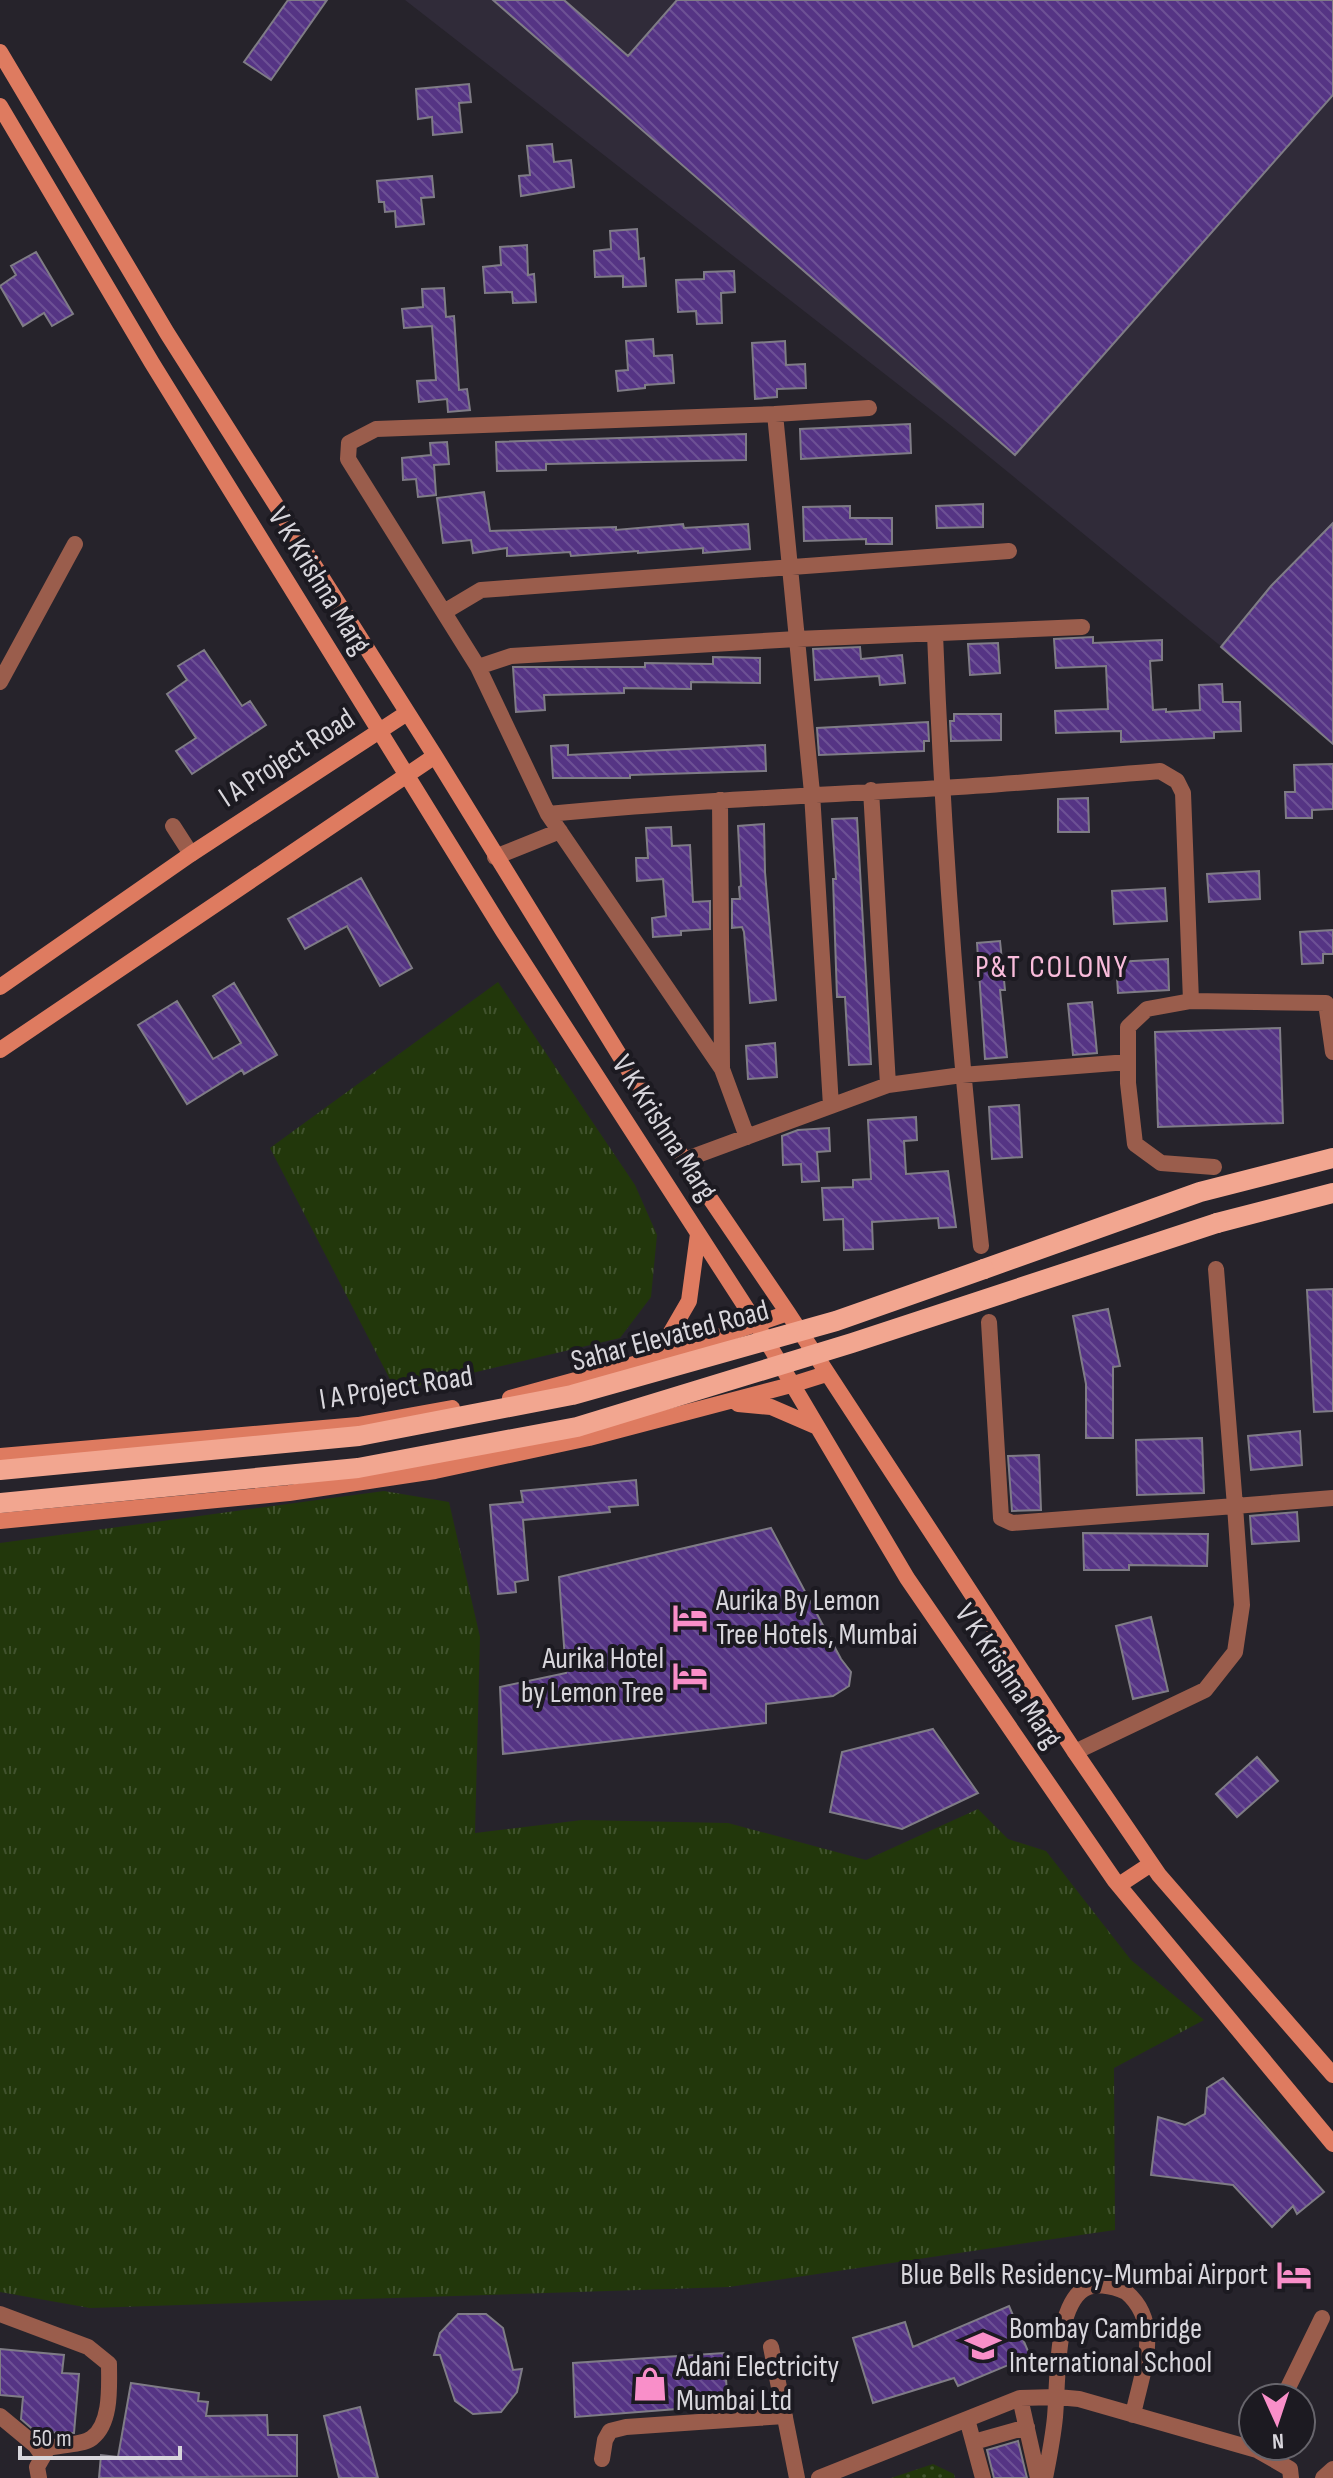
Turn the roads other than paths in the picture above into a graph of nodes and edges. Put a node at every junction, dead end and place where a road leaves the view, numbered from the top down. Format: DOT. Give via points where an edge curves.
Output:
graph roads {
  1 [pos="0,52"];
  2 [pos="0,106"];
  3 [pos="175,346"];
  4 [pos="152,363"];
  5 [pos="869,408"];
  6 [pos="775,414"];
  7 [pos="75,544"];
  8 [pos="1009,551"];
  9 [pos="790,565"];
  10 [pos="444,612"];
  11 [pos="1082,627"];
  12 [pos="935,634"];
  13 [pos="797,639"];
  14 [pos="478,667"];
  15 [pos="0,682"];
  16 [pos="407,713"];
  17 [pos="379,732"];
  18 [pos="435,756"];
  19 [pos="406,775"];
  20 [pos="941,788"];
  21 [pos="871,790"];
  22 [pos="812,793"];
  23 [pos="720,800"];
  24 [pos="548,814"];
  25 [pos="173,826"];
  26 [pos="560,831"];
  27 [pos="191,854"];
  28 [pos="495,857"];
  29 [pos="0,987"];
  30 [pos="1191,1001"];
  31 [pos="0,1050"];
  32 [pos="1333,1052"];
  33 [pos="1128,1062"];
  34 [pos="722,1069"];
  35 [pos="962,1075"];
  36 [pos="888,1085"];
  37 [pos="831,1106"];
  38 [pos="747,1137"];
  39 [pos="1333,1158"];
  40 [pos="684,1160"];
  41 [pos="1214,1167"];
  42 [pos="1333,1193"];
  43 [pos="698,1234"];
  44 [pos="981,1246"];
  45 [pos="1216,1269"];
  46 [pos="788,1313"];
  47 [pos="989,1322"];
  48 [pos="756,1323"];
  49 [pos="656,1358"];
  50 [pos="826,1374"];
  51 [pos="791,1385"];
  52 [pos="724,1403"];
  53 [pos="817,1427"];
  54 [pos="0,1456"];
  55 [pos="0,1470"];
  56 [pos="1333,1498"];
  57 [pos="0,1503"];
  58 [pos="1235,1506"];
  59 [pos="0,1521"];
  60 [pos="1075,1752"];
  61 [pos="1151,1864"];
  62 [pos="1119,1885"];
  63 [pos="1333,2075"];
  64 [pos="1333,2144"];
  65 [pos="0,2314"];
  66 [pos="1322,2318"];
  67 [pos="771,2347"];
  68 [pos="1291,2382"];
  69 [pos="1057,2397"];
  70 [pos="1020,2398"];
  71 [pos="1133,2415"];
  72 [pos="0,2416"];
  73 [pos="785,2416"];
  74 [pos="967,2419"];
  75 [pos="1027,2427"];
  76 [pos="974,2442"];
  77 [pos="1237,2442"];
  78 [pos="42,2455"];
  79 [pos="602,2459"];
  80 [pos="1279,2462"];
  81 [pos="1333,2469"];
  82 [pos="39,2478"];
  83 [pos="797,2478"];
  84 [pos="819,2478"];
  85 [pos="983,2478"];
  86 [pos="1038,2478"];
  87 [pos="1045,2478"];
  88 [pos="1291,2478"];
  89 [pos="1323,2478"];
  1 -- 3 [label="street, V K Krishna Marg"];
  2 -- 4 [label="street, V K Krishna Marg"];
  3 -- 4 [label="street"];
  3 -- 16 [label="street, V K Krishna Marg"];
  4 -- 17 [label="street, V K Krishna Marg"];
  5 -- 6 [label="street"];
  6 -- 9 [label="street"];
  6 -- 10 [label="street" via="376,429 349,443 348,459"];
  7 -- 15 [label="street"];
  8 -- 9 [label="street"];
  9 -- 10 [label="street" via="481,590"];
  9 -- 13 [label="street"];
  10 -- 14 [label="street"];
  11 -- 12 [label="street"];
  12 -- 13 [label="street"];
  12 -- 20 [label="street"];
  13 -- 14 [label="street" via="511,656"];
  13 -- 22 [label="street"];
  14 -- 24 [label="street"];
  16 -- 17 [label="street, I A Project Road"];
  16 -- 18 [label="street, V K Krishna Marg"];
  17 -- 19 [label="street, V K Krishna Marg"];
  17 -- 27 [label="street, I A Project Road"];
  18 -- 19 [label="street"];
  18 -- 28 [label="street, V K Krishna Marg"];
  19 -- 31 [label="street"];
  19 -- 43 [label="street, V K Krishna Marg"];
  20 -- 21 [label="street"];
  20 -- 30 [label="street" via="1160,771 1177,781 1183,793"];
  20 -- 35 [label="street"];
  21 -- 22 [label="street"];
  21 -- 36 [label="street"];
  22 -- 23 [label="street"];
  22 -- 37 [label="street"];
  23 -- 24 [label="street"];
  23 -- 34 [label="street"];
  24 -- 26 [label="street"];
  25 -- 27 [label="street"];
  26 -- 28 [label="street"];
  26 -- 34 [label="street"];
  27 -- 29 [label="street, I A Project Road"];
  28 -- 40 [label="street, V K Krishna Marg"];
  30 -- 32 [label="street" via="1326,1003"];
  30 -- 33 [label="street" via="1147,1009 1128,1027"];
  33 -- 35 [label="street"];
  33 -- 41 [label="street" via="1135,1144 1161,1163"];
  34 -- 38 [label="street"];
  35 -- 36 [label="street"];
  35 -- 44 [label="street"];
  36 -- 37 [label="street"];
  37 -- 38 [label="street"];
  38 -- 40 [label="street"];
  39 -- 55 [label="main road, Sahar Elevated Road, bridge" via="1200,1192 836,1321 572,1395 359,1436"];
  40 -- 46 [label="street, V K Krishna Marg"];
  42 -- 57 [label="main road, Sahar Elevated Road, bridge" via="1209,1226 577,1427 358,1468"];
  43 -- 48 [label="street, V K Krishna Marg"];
  43 -- 49 [label="street" via="689,1301"];
  45 -- 58 [label="street"];
  46 -- 48 [label="street, I A Project Road"];
  46 -- 50 [label="street, V K Krishna Marg"];
  47 -- 58 [label="street" via="1001,1518 1012,1523"];
  48 -- 49 [label="street, I A Project Road"];
  48 -- 51 [label="street, V K Krishna Marg"];
  49 -- 54 [label="street, I A Project Road" via="511,1398 358,1425"];
  50 -- 51 [label="street"];
  50 -- 60 [label="street, V K Krishna Marg"];
  51 -- 52 [label="street"];
  51 -- 53 [label="street, V K Krishna Marg"];
  52 -- 53 [label="street" via="771,1407"];
  52 -- 59 [label="street" via="435,1471 289,1493"];
  53 -- 62 [label="street, V K Krishna Marg" via="907,1578"];
  56 -- 58 [label="street"];
  58 -- 60 [label="street" via="1242,1605 1235,1652 1205,1690"];
  60 -- 61 [label="street, V K Krishna Marg"];
  61 -- 62 [label="street"];
  61 -- 63 [label="street, V K Krishna Marg"];
  62 -- 64 [label="street, V K Krishna Marg"];
  65 -- 78 [label="street" via="88,2347 109,2364 102,2427 91,2440 48,2448"];
  66 -- 68 [label="street"];
  67 -- 73 [label="street"];
  69 -- 70 [label="street"];
  69 -- 71 [label="street"];
  69 -- 71 [label="street" via="1069,2310 1087,2288 1117,2288 1131,2296 1149,2331"];
  69 -- 87 [label="street"];
  70 -- 74 [label="street"];
  70 -- 75 [label="street"];
  71 -- 77 [label="street"];
  72 -- 78 [label="street"];
  73 -- 79 [label="street" via="626,2427 610,2431"];
  73 -- 83 [label="street"];
  74 -- 76 [label="street"];
  74 -- 84 [label="street"];
  75 -- 76 [label="street"];
  75 -- 86 [label="street"];
  76 -- 85 [label="street"];
  78 -- 82 [label="street"];
  80 -- 88 [label="street" via="1290,2469"];
  81 -- 89 [label="street"];
}
